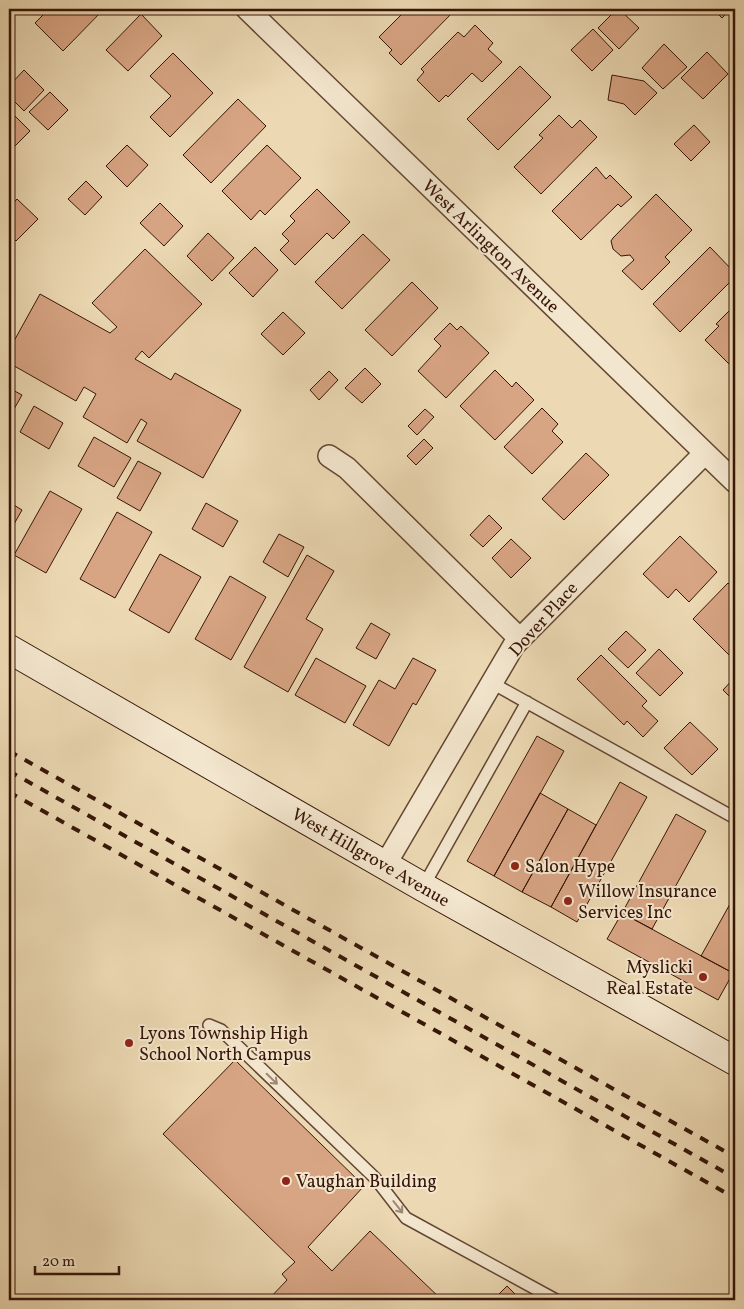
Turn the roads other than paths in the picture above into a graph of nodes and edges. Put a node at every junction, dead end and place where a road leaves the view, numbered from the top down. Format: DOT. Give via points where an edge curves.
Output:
graph roads {
  1 [pos="247,9"];
  2 [pos="705,453"];
  3 [pos="330,456"];
  4 [pos="735,482"];
  5 [pos="520,639"];
  6 [pos="9,649"];
  7 [pos="492,683"];
  8 [pos="527,702"];
  9 [pos="735,818"];
  10 [pos="386,865"];
  11 [pos="423,887"];
  12 [pos="209,1025"];
  13 [pos="735,1061"];
  14 [pos="556,1300"];
  1 -- 2 [label="street, West Arlington Avenue"];
  2 -- 4 [label="street, West Arlington Avenue"];
  2 -- 5 [label="street, Dover Place"];
  3 -- 5 [label="street" via="347,468"];
  5 -- 7 [label="street, Dover Place"];
  6 -- 10 [label="street, West Hillgrove Avenue"];
  7 -- 8 [label="lane"];
  7 -- 10 [label="street, Dover Place"];
  8 -- 9 [label="lane"];
  8 -- 11 [label="lane"];
  10 -- 11 [label="street, West Hillgrove Avenue"];
  11 -- 13 [label="street, West Hillgrove Avenue"];
  12 -- 14 [label="lane, one-way" via="221,1030 375,1178 406,1218"];
}
